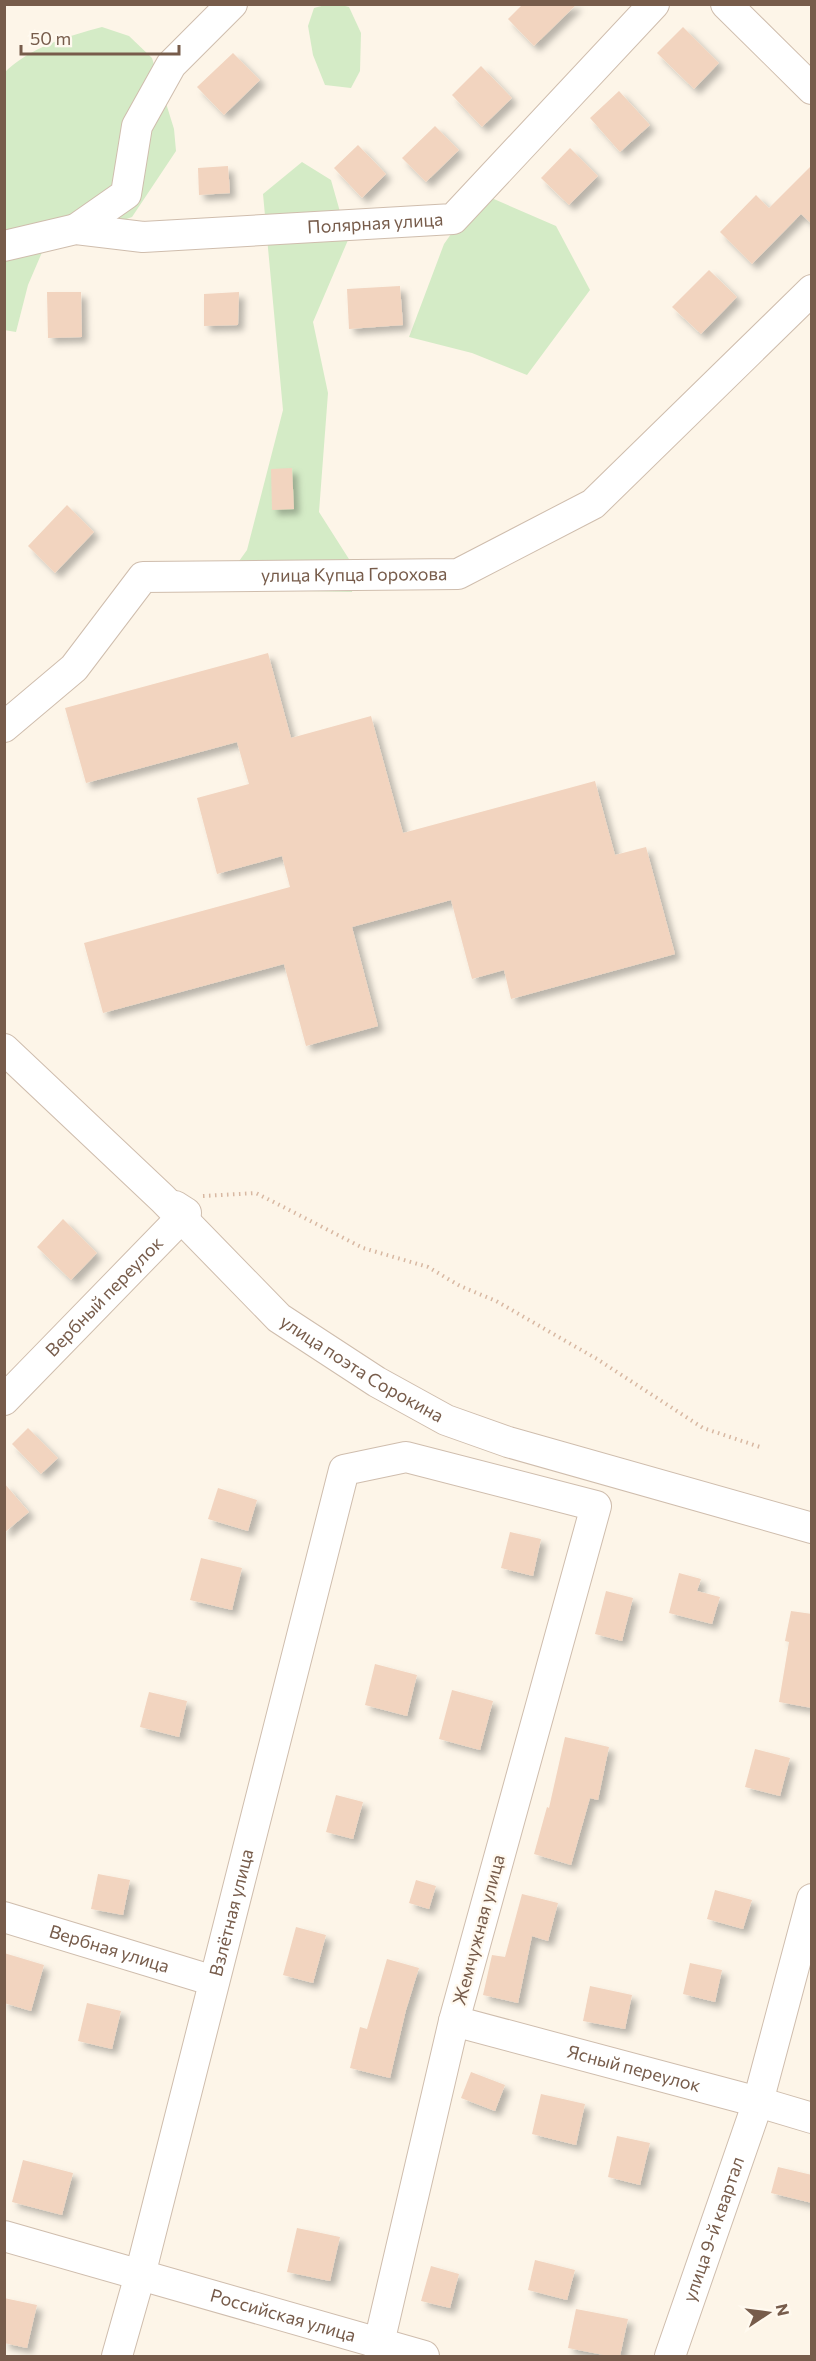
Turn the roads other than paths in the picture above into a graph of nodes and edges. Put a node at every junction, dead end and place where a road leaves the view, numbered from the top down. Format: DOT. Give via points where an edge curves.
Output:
graph roads {
  1 [pos="232,4"];
  2 [pos="654,4"];
  3 [pos="726,4"];
  4 [pos="812,89"];
  5 [pos="76,229"];
  6 [pos="4,246"];
  7 [pos="812,290"];
  8 [pos="4,727"];
  9 [pos="4,1049"];
  10 [pos="163,1198"];
  11 [pos="4,1400"];
  12 [pos="596,1506"];
  13 [pos="812,1528"];
  14 [pos="812,1899"];
  15 [pos="4,1917"];
  16 [pos="214,1981"];
  17 [pos="454,2022"];
  18 [pos="758,2102"];
  19 [pos="812,2118"];
  20 [pos="4,2236"];
  21 [pos="140,2275"];
  22 [pos="379,2350"];
  23 [pos="117,2356"];
  24 [pos="424,2356"];
  25 [pos="670,2356"];
  1 -- 5 [label="street" via="165,75 137,126 126,194"];
  2 -- 5 [label="street, Полярная улица" via="453,219 143,237"];
  3 -- 4 [label="street"];
  5 -- 6 [label="street, Полярная улица"];
  7 -- 8 [label="street, улица Купца Горохова" via="592,504 458,574 142,577 74,668"];
  9 -- 10 [label="street, улица поэта Сорокина"];
  10 -- 11 [label="street, Вербный переулок" via="186,1213"];
  10 -- 13 [label="street, улица поэта Сорокина" via="279,1318 377,1382 446,1420 508,1442"];
  12 -- 16 [label="street, Взлётная улица" via="406,1457 344,1470"];
  12 -- 17 [label="street, Жемчужная улица"];
  14 -- 18 [label="street, улица 9-й квартал"];
  15 -- 16 [label="street, Вербная улица"];
  16 -- 21 [label="street, Взлётная улица"];
  17 -- 18 [label="street, Ясный переулок"];
  17 -- 22 [label="street, Жемчужная улица"];
  18 -- 19 [label="street, Ясный переулок"];
  18 -- 25 [label="street, улица 9-й квартал"];
  20 -- 21 [label="street, Российская улица"];
  21 -- 22 [label="street, Российская улица"];
  21 -- 23 [label="street, Взлётная улица"];
  22 -- 24 [label="street, Российская улица"];
}
